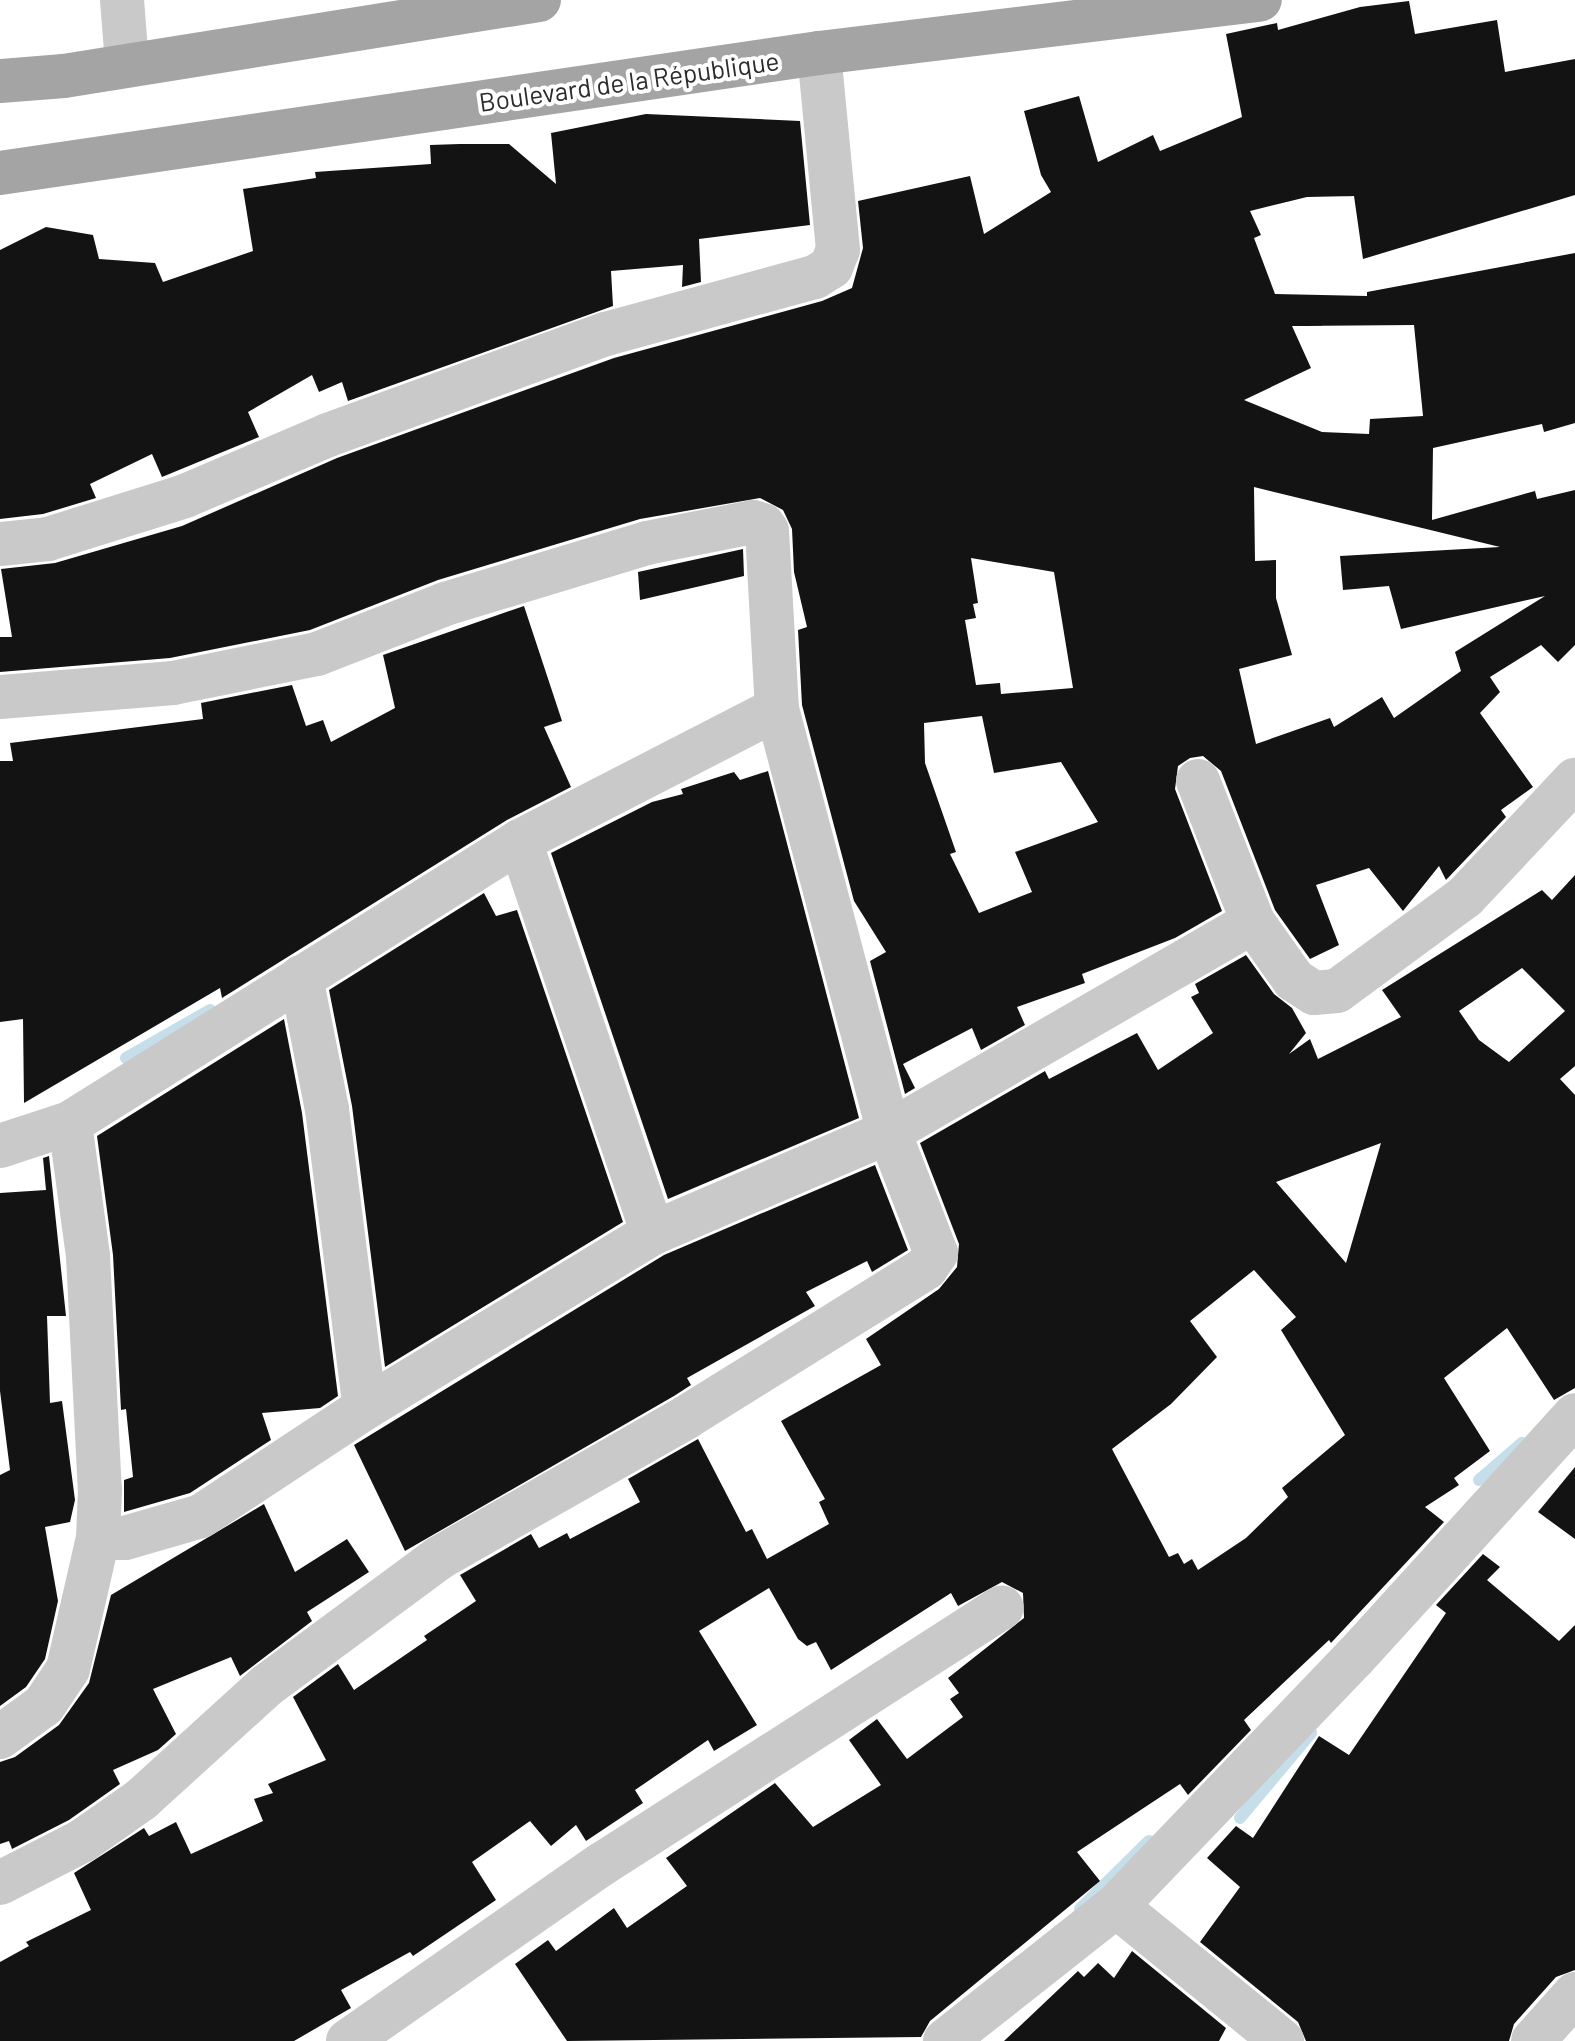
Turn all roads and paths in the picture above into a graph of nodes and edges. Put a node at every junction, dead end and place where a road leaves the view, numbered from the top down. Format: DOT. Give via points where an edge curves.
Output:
graph roads {
  1 [pos="122,0"];
  2 [pos="539,0"];
  3 [pos="1260,0"];
  4 [pos="441,7"];
  5 [pos="819,53"];
  6 [pos="127,63"];
  7 [pos="0,81"];
  8 [pos="0,173"];
  9 [pos="0,544"];
  10 [pos="0,697"];
  11 [pos="777,709"];
  12 [pos="1575,780"];
  13 [pos="1198,781"];
  14 [pos="520,841"];
  15 [pos="1253,922"];
  16 [pos="301,977"];
  17 [pos="70,1123"];
  18 [pos="889,1132"];
  19 [pos="0,1146"];
  20 [pos="653,1233"];
  21 [pos="365,1408"];
  22 [pos="1575,1415"];
  23 [pos="98,1538"];
  24 [pos="1002,1607"];
  25 [pos="0,1737"];
  26 [pos="0,1883"];
  27 [pos="1116,1906"];
  28 [pos="1575,1994"];
  29 [pos="348,2041"];
  30 [pos="945,2041"];
  31 [pos="1282,2041"];
  32 [pos="1533,2041"];
  1 -- 6 [label="street"];
  2 -- 4 [label="main road"];
  3 -- 5 [label="main road, Boulevard de la République"];
  4 -- 6 [label="main road"];
  5 -- 8 [label="main road, Boulevard de la République"];
  5 -- 9 [label="street" via="838,250 831,267 815,277 606,334 328,435 185,496 48,539"];
  6 -- 7 [label="main road"];
  10 -- 11 [label="street" via="173,683 317,654 445,604 604,556 753,522 767,531"];
  11 -- 14 [label="street"];
  11 -- 18 [label="street"];
  12 -- 15 [label="street" via="1465,897 1337,991 1314,993 1294,980"];
  13 -- 15 [label="street"];
  14 -- 16 [label="street"];
  14 -- 20 [label="street"];
  15 -- 18 [label="street"];
  16 -- 17 [label="street"];
  16 -- 21 [label="street" via="327,1109"];
  17 -- 19 [label="street"];
  17 -- 23 [label="street" via="88,1256"];
  18 -- 20 [label="street"];
  18 -- 26 [label="street" via="936,1253 926,1268 687,1417 439,1558 266,1686 142,1799 82,1841"];
  20 -- 21 [label="street"];
  21 -- 23 [label="street" via="201,1516 163,1530"];
  22 -- 27 [label="street" via="1355,1657"];
  23 -- 25 [label="street" via="68,1669 44,1705"];
  24 -- 29 [label="street" via="602,1864"];
  27 -- 30 [label="street"];
  27 -- 31 [label="street"];
  28 -- 32 [label="street"];
}
